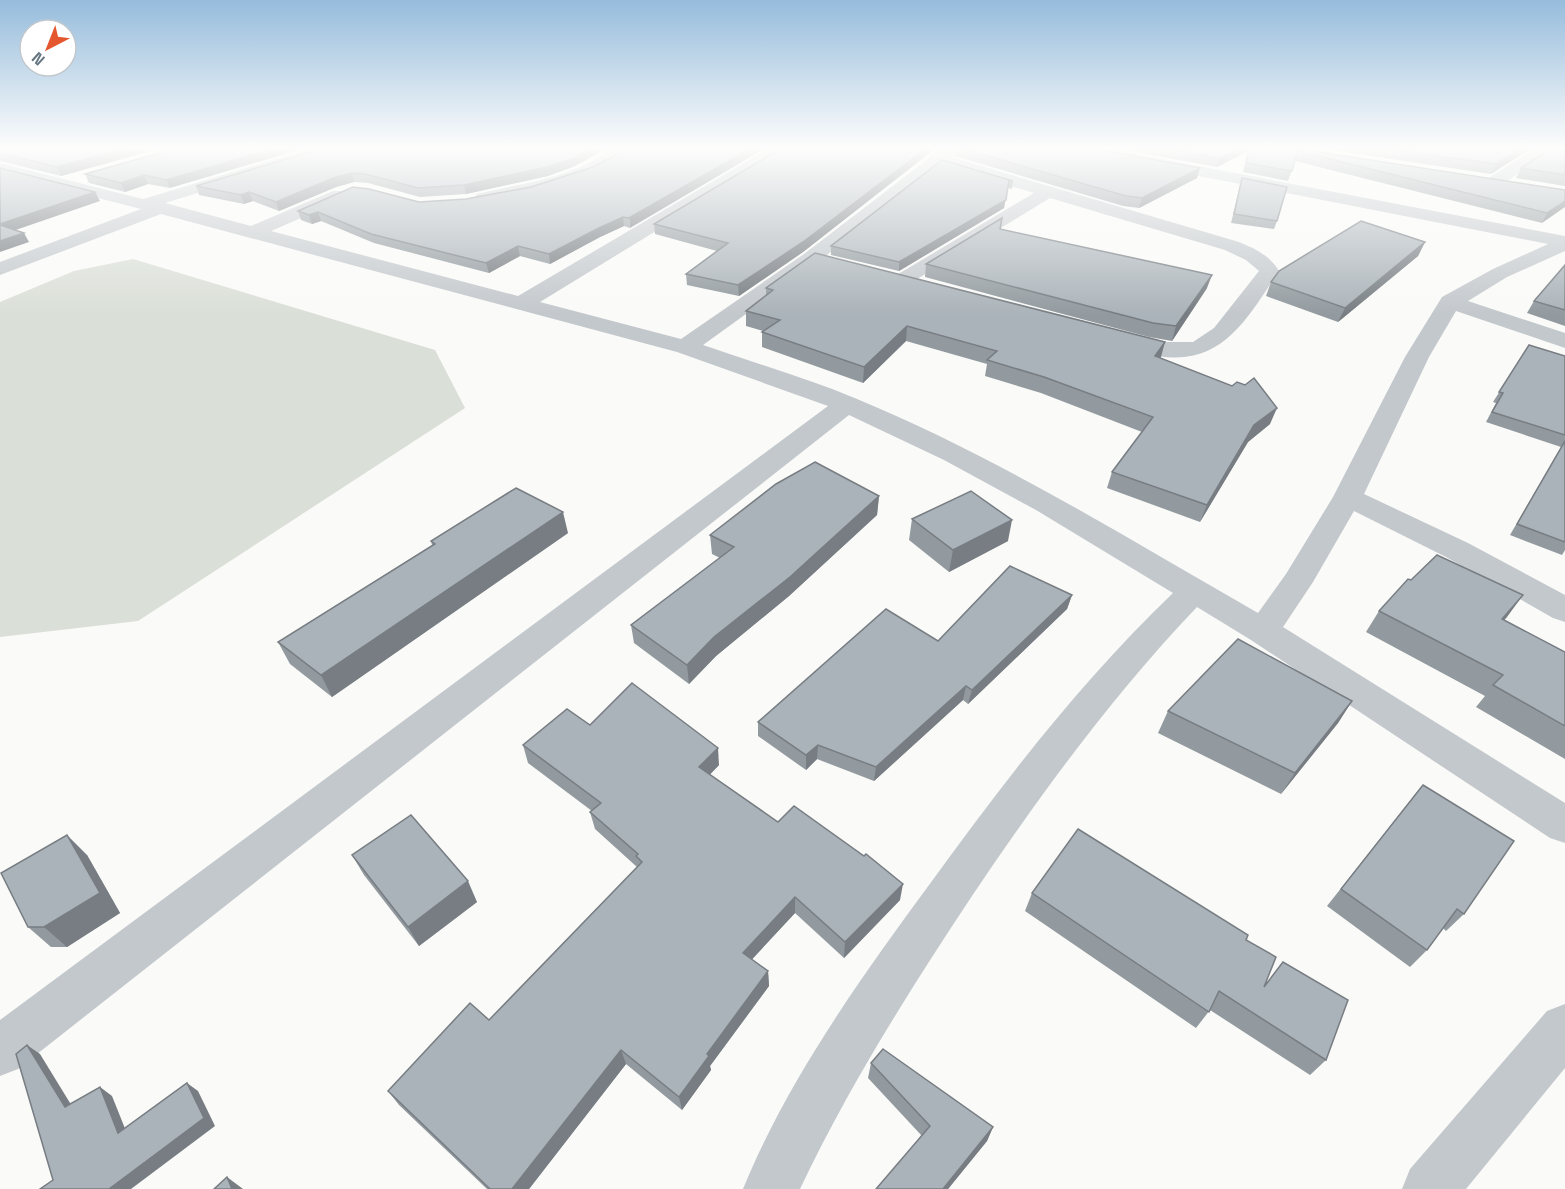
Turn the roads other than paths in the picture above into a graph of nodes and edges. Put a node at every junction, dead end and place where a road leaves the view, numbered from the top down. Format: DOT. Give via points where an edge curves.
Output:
graph roads {
  1 [pos="146,204"];
  2 [pos="156,204"];
  3 [pos="317,204"];
  4 [pos="686,204"];
  5 [pos="879,204"];
  6 [pos="1027,204"];
  7 [pos="1094,204"];
  8 [pos="1369,204"];
  9 [pos="152,206"];
  10 [pos="253,232"];
  11 [pos="1565,243"];
  12 [pos="812,258"];
  13 [pos="834,264"];
  14 [pos="0,269"];
  15 [pos="880,274"];
  16 [pos="902,280"];
  17 [pos="936,289"];
  18 [pos="1450,302"];
  19 [pos="522,303"];
  20 [pos="1102,334"];
  21 [pos="1565,341"];
  22 [pos="685,347"];
  23 [pos="847,404"];
  24 [pos="1348,497"];
  25 [pos="1194,591"];
  26 [pos="1565,610"];
  27 [pos="1263,631"];
  28 [pos="1565,825"];
  29 [pos="1565,1029"];
  30 [pos="0,1051"];
  31 [pos="771,1189"];
  32 [pos="1430,1189"];
  1 -- 9 [label="street"];
  2 -- 9 [label="street"];
  3 -- 10 [label="street"];
  4 -- 19 [label="street"];
  5 -- 12 [label="street"];
  6 -- 16 [label="street"];
  7 -- 20 [label="street" via="1232,246 1254,256 1269,272 1222,333 1201,347 1160,349"];
  8 -- 11 [label="street"];
  9 -- 10 [label="street"];
  9 -- 14 [label="street"];
  10 -- 19 [label="street"];
  11 -- 18 [label="street"];
  12 -- 13 [label="street"];
  12 -- 22 [label="street"];
  15 -- 16 [label="street"];
  16 -- 17 [label="street"];
  18 -- 21 [label="street"];
  18 -- 24 [label="street" via="1417,357"];
  19 -- 22 [label="street"];
  22 -- 23 [label="street"];
  23 -- 25 [label="street" via="954,454"];
  23 -- 30 [label="street"];
  24 -- 26 [label="street" via="1457,550"];
  24 -- 27 [label="street"];
  25 -- 27 [label="street"];
  25 -- 31 [label="street" via="1095,695 1000,820 874,1001"];
  27 -- 28 [label="street"];
  29 -- 32 [label="street"];
}
